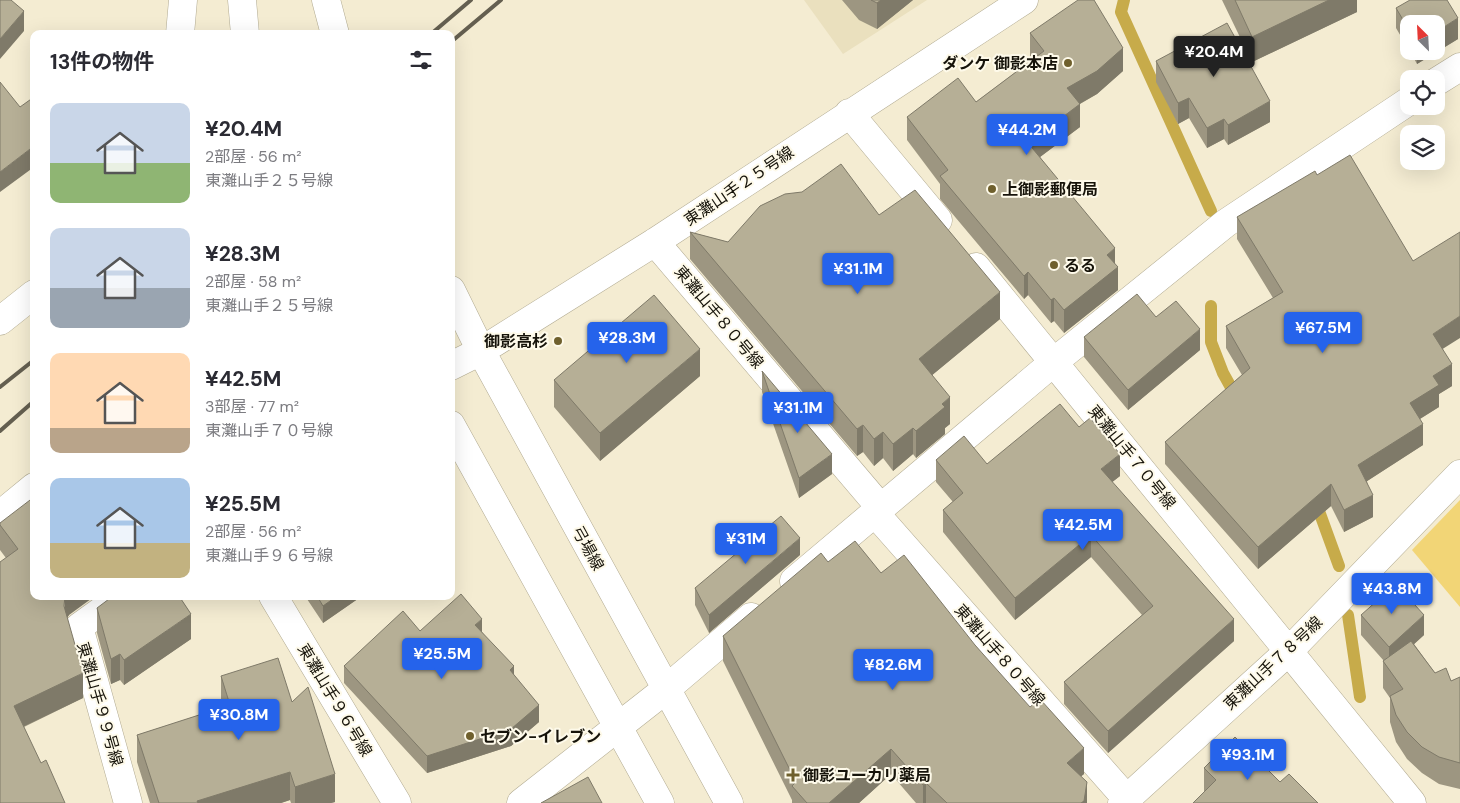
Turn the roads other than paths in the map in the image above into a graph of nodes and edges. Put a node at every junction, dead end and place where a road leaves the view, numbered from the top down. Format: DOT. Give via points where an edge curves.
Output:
graph roads {
  1 [pos="183,0"];
  2 [pos="242,0"];
  3 [pos="326,0"];
  4 [pos="1024,0"];
  5 [pos="180,30"];
  6 [pos="245,30"];
  7 [pos="334,30"];
  8 [pos="1460,67"];
  9 [pos="1445,76"];
  10 [pos="1400,107"];
  11 [pos="850,113"];
  12 [pos="655,242"];
  13 [pos="30,297"];
  14 [pos="455,298"];
  15 [pos="0,321"];
  16 [pos="481,351"];
  17 [pos="1054,361"];
  18 [pos="455,364"];
  19 [pos="455,431"];
  20 [pos="1460,474"];
  21 [pos="30,490"];
  22 [pos="877,510"];
  23 [pos="0,515"];
  24 [pos="116,600"];
  25 [pos="275,600"];
  26 [pos="1289,651"];
  27 [pos="665,690"];
  28 [pos="618,727"];
  29 [pos="1124,801"];
  30 [pos="128,803"];
  31 [pos="397,803"];
  32 [pos="521,803"];
  33 [pos="660,803"];
  34 [pos="729,803"];
  35 [pos="1412,803"];
  1 -- 5 [label="street"];
  2 -- 6 [label="street"];
  3 -- 7 [label="street"];
  4 -- 11 [label="street, 東灘山手２５号線"];
  8 -- 9 [label="street"];
  10 -- 17 [label="street" via="1226,223"];
  11 -- 12 [label="street, 東灘山手２５号線"];
  11 -- 17 [label="street, 東灘山手７０号線"];
  12 -- 16 [label="street, 東灘山手２５号線"];
  12 -- 22 [label="street, 東灘山手８０号線"];
  13 -- 15 [label="street"];
  14 -- 16 [label="street, 弓場線"];
  16 -- 18 [label="street, 東灘山手２５号線"];
  16 -- 27 [label="street, 弓場線"];
  17 -- 22 [label="street"];
  17 -- 26 [label="street, 東灘山手７０号線"];
  19 -- 28 [label="street"];
  20 -- 26 [label="street, 東灘山手７８号線"];
  21 -- 23 [label="street"];
  22 -- 27 [label="street"];
  22 -- 29 [label="street, 東灘山手８０号線"];
  24 -- 30 [label="street, 東灘山手９９号線" via="79,627"];
  25 -- 31 [label="street, 東灘山手９６号線"];
  26 -- 29 [label="street, 東灘山手７８号線"];
  26 -- 35 [label="street, 東灘山手７０号線"];
  27 -- 28 [label="street"];
  27 -- 34 [label="street, 弓場線"];
  28 -- 32 [label="street"];
  28 -- 33 [label="street"];
}
